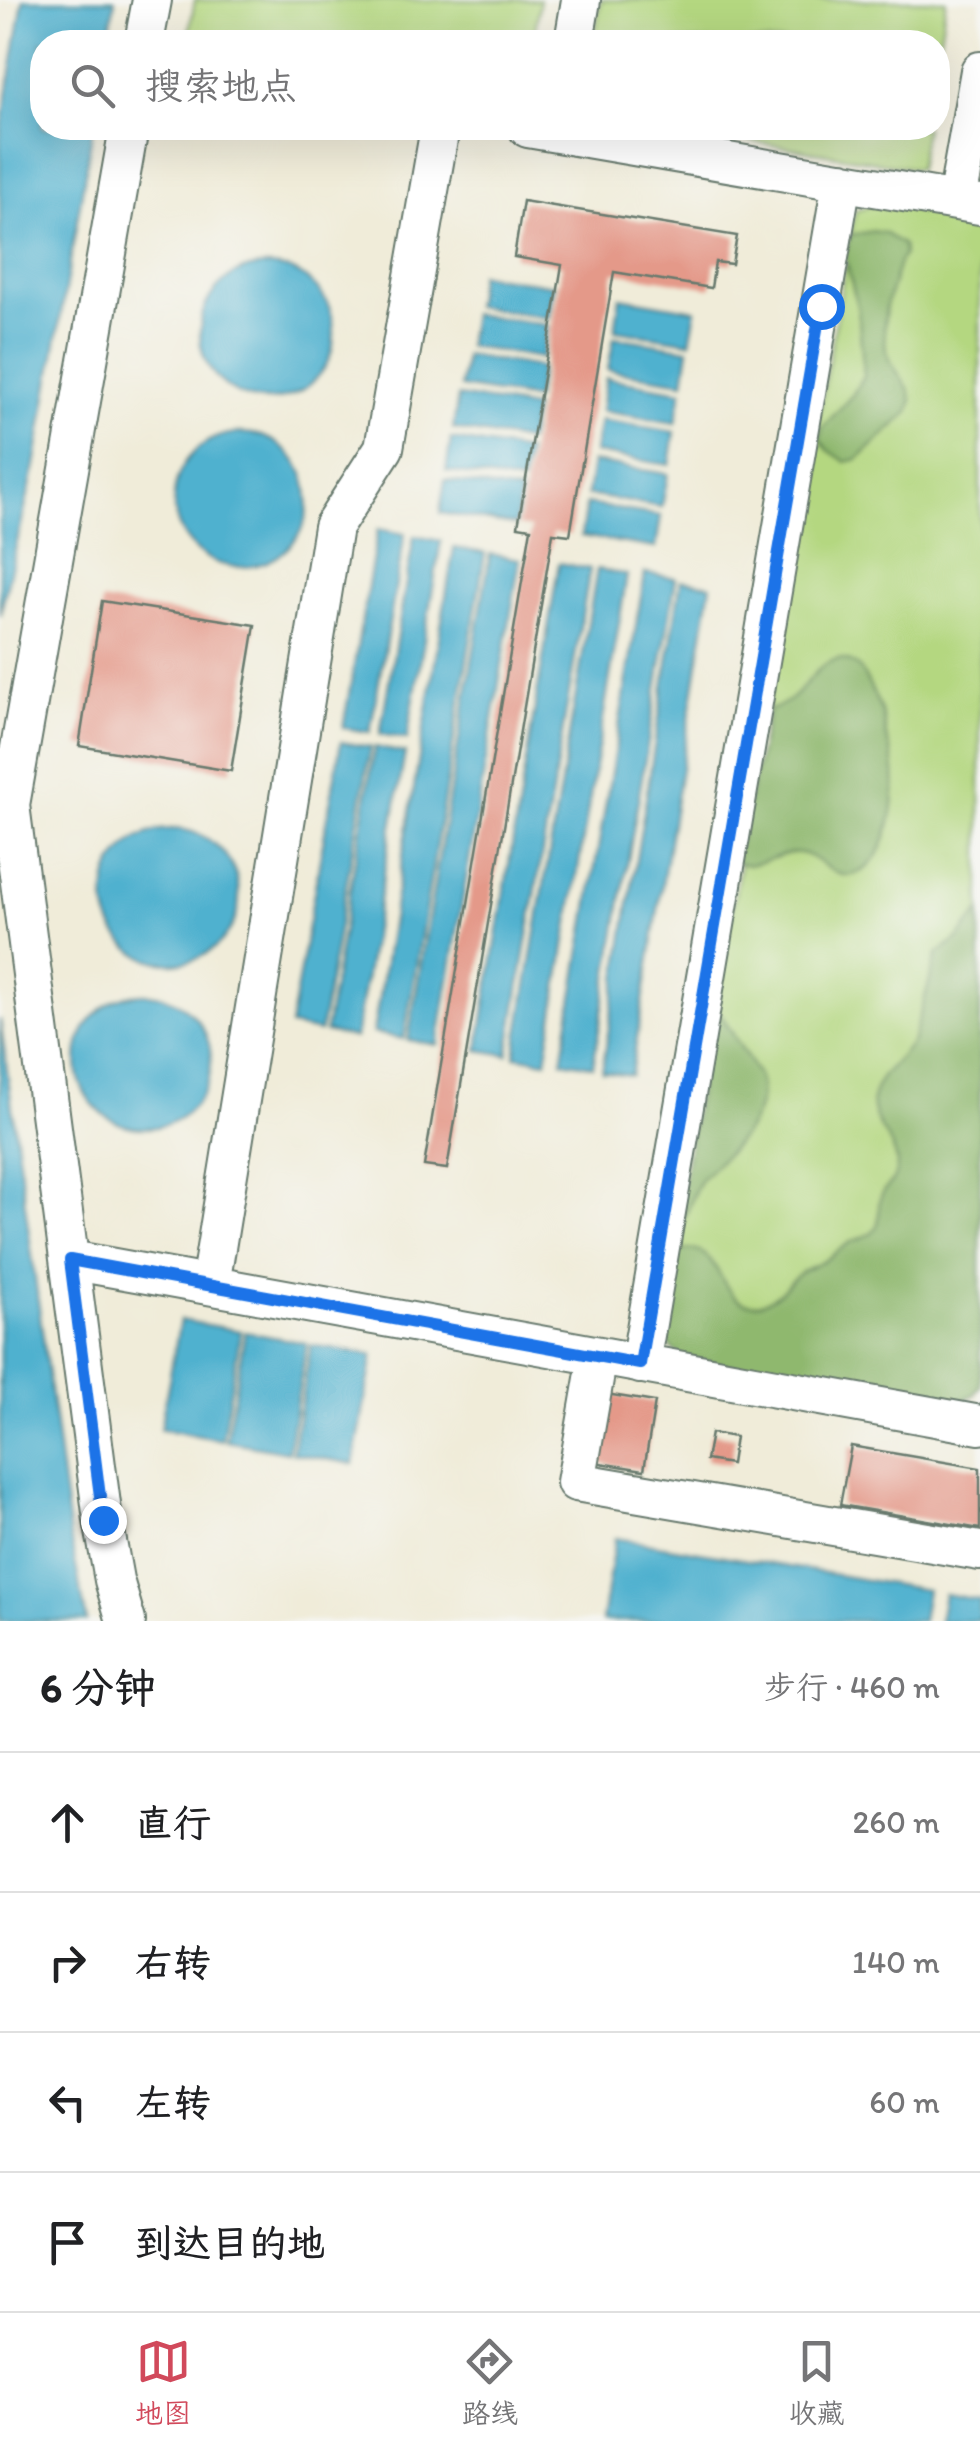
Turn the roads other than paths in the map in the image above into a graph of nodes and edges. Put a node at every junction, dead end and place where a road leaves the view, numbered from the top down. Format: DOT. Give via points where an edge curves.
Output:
graph roads {
  1 [pos="152,0"];
  2 [pos="581,0"];
  3 [pos="146,30"];
  4 [pos="576,30"];
  5 [pos="980,71"];
  6 [pos="127,140"];
  7 [pos="438,140"];
  8 [pos="610,140"];
  9 [pos="842,182"];
  10 [pos="968,203"];
  11 [pos="70,1260"];
  12 [pos="210,1286"];
  13 [pos="598,1356"];
  14 [pos="640,1364"];
  15 [pos="980,1425"];
  16 [pos="980,1551"];
  17 [pos="126,1621"];
  1 -- 3 [label="street"];
  2 -- 4 [label="street"];
  5 -- 10 [label="street"];
  6 -- 11 [label="street" via="10,805"];
  7 -- 12 [label="street" via="384,448 333,527"];
  8 -- 9 [label="street"];
  9 -- 10 [label="street"];
  9 -- 14 [label="street"];
  11 -- 12 [label="street"];
  11 -- 17 [label="street" via="103,1520"];
  12 -- 13 [label="street"];
  13 -- 14 [label="street"];
  13 -- 16 [label="street" via="576,1482"];
  14 -- 15 [label="street"];
}
